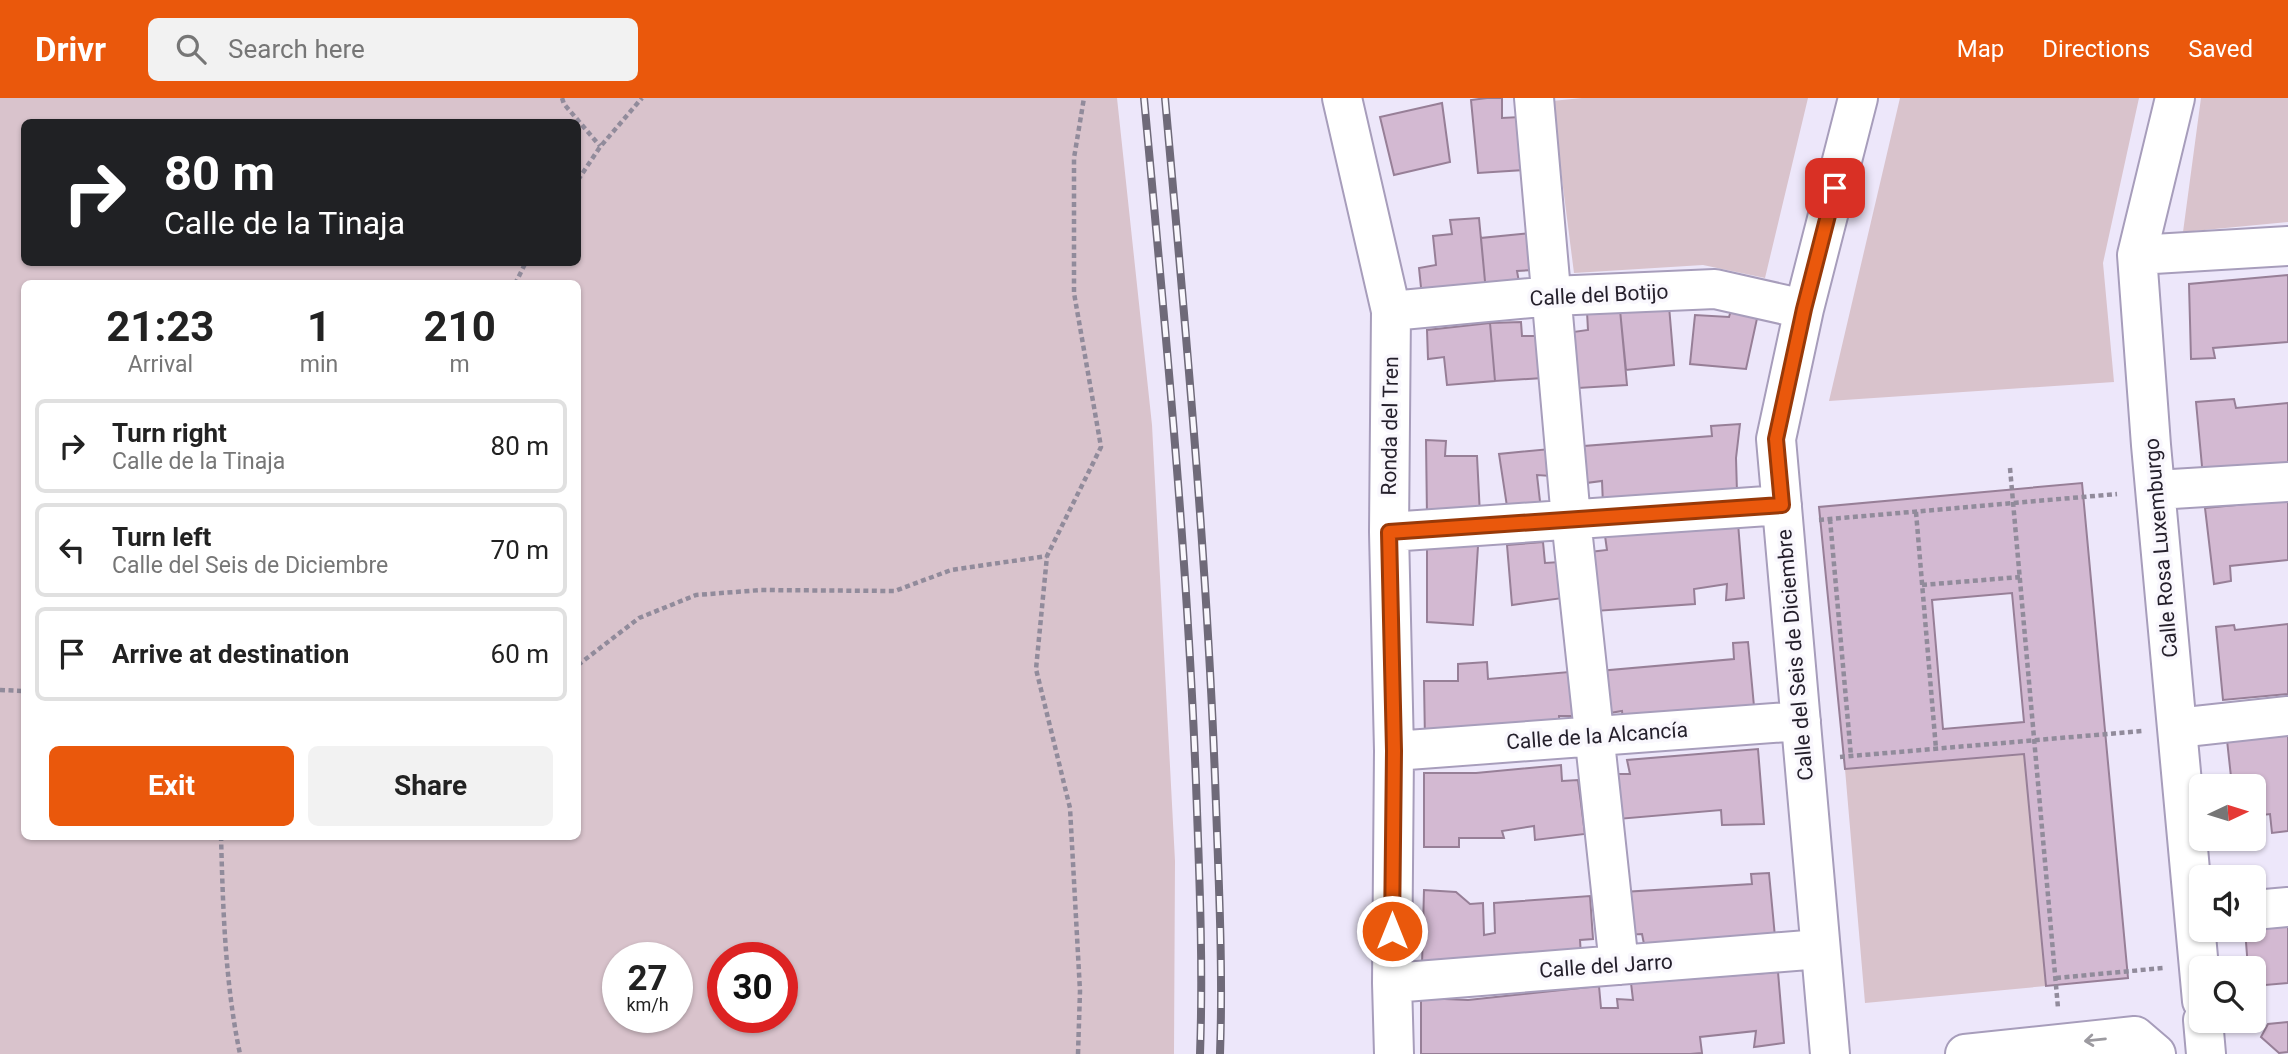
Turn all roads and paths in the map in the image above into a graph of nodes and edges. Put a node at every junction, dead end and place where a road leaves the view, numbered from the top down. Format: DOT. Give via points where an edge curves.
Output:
graph roads {
  1 [pos="562,98"];
  2 [pos="642,98"];
  3 [pos="1084,98"];
  4 [pos="1343,98"];
  5 [pos="1534,98"];
  6 [pos="1858,98"];
  7 [pos="2175,98"];
  8 [pos="577,119"];
  9 [pos="581,124"];
  10 [pos="600,147"];
  11 [pos="581,176"];
  12 [pos="2288,246"];
  13 [pos="2137,255"];
  14 [pos="1552,296"];
  15 [pos="1804,309"];
  16 [pos="1391,311"];
  17 [pos="2011,468"];
  18 [pos="2288,482"];
  19 [pos="2156,490"];
  20 [pos="1916,512"];
  21 [pos="1783,514"];
  22 [pos="1572,519"];
  23 [pos="1830,519"];
  24 [pos="1389,532"];
  25 [pos="1047,556"];
  26 [pos="2020,577"];
  27 [pos="1922,585"];
  28 [pos="581,663"];
  29 [pos="0,690"];
  30 [pos="21,691"];
  31 [pos="2288,716"];
  32 [pos="1801,721"];
  33 [pos="2177,728"];
  34 [pos="1594,736"];
  35 [pos="2034,740"];
  36 [pos="1936,749"];
  37 [pos="1394,751"];
  38 [pos="1851,756"];
  39 [pos="1804,760"];
  40 [pos="221,840"];
  41 [pos="2192,865"];
  42 [pos="2288,907"];
  43 [pos="2266,909"];
  44 [pos="1821,949"];
  45 [pos="1619,965"];
  46 [pos="2056,978"];
  47 [pos="1392,983"];
  48 [pos="2189,983"];
  49 [pos="2204,1033"];
  50 [pos="2061,1044"];
  51 [pos="240,1054"];
  52 [pos="1078,1054"];
  53 [pos="1394,1054"];
  54 [pos="1830,1054"];
  55 [pos="1965,1054"];
  56 [pos="2156,1054"];
  57 [pos="2206,1054"];
  1 -- 8 [label="path"];
  2 -- 10 [label="path"];
  3 -- 25 [label="path" via="1074,158 1074,292 1101,447"];
  4 -- 16 [label="street, Ronda del Tren"];
  5 -- 14 [label="street"];
  6 -- 15 [label="street, Calle del Seis de Diciembre"];
  7 -- 13 [label="street, Calle Rosa Luxemburgo"];
  9 -- 10 [label="path"];
  10 -- 11 [label="path"];
  12 -- 13 [label="street"];
  13 -- 19 [label="street, Calle Rosa Luxemburgo"];
  14 -- 15 [label="street, Calle del Botijo" via="1715,289"];
  14 -- 16 [label="street, Calle del Botijo"];
  14 -- 22 [label="street"];
  15 -- 21 [label="street, Calle del Seis de Diciembre" via="1776,439"];
  16 -- 24 [label="street, Ronda del Tren"];
  17 -- 26 [label="path"];
  18 -- 19 [label="street"];
  19 -- 20 [label="path"];
  19 -- 33 [label="street, Calle Rosa Luxemburgo"];
  20 -- 23 [label="path"];
  20 -- 27 [label="path"];
  21 -- 22 [label="street"];
  21 -- 23 [label="path"];
  21 -- 32 [label="street, Calle del Seis de Diciembre"];
  22 -- 24 [label="street"];
  22 -- 34 [label="street"];
  23 -- 38 [label="path"];
  24 -- 37 [label="street, Ronda del Tren"];
  25 -- 28 [label="path" via="951,570 895,591 761,590 696,595 639,618"];
  25 -- 52 [label="path" via="1035,669 1070,808 1080,991"];
  26 -- 27 [label="path"];
  26 -- 35 [label="path"];
  27 -- 36 [label="path"];
  29 -- 30 [label="path"];
  31 -- 33 [label="street"];
  32 -- 34 [label="street, Calle de la Alcancía"];
  32 -- 39 [label="street, Calle del Seis de Diciembre"];
  33 -- 35 [label="path"];
  33 -- 41 [label="street, Calle Rosa Luxemburgo"];
  34 -- 37 [label="street, Calle de la Alcancía"];
  34 -- 45 [label="street"];
  35 -- 36 [label="path"];
  35 -- 46 [label="path"];
  36 -- 38 [label="path"];
  37 -- 47 [label="street, Ronda del Tren"];
  38 -- 39 [label="path"];
  39 -- 44 [label="street, Calle del Seis de Diciembre"];
  40 -- 51 [label="path" via="225,937"];
  42 -- 43 [label="street"];
  44 -- 45 [label="street, Calle del Jarro"];
  44 -- 54 [label="street, Calle del Seis de Diciembre"];
  45 -- 47 [label="street, Calle del Jarro"];
  46 -- 48 [label="path"];
  46 -- 50 [label="path"];
  47 -- 53 [label="street, Ronda del Tren"];
  49 -- 57 [label="street"];
  50 -- 55 [label="street"];
  56 -- 50 [label="street, one-way" via="2135,1036"];
}
